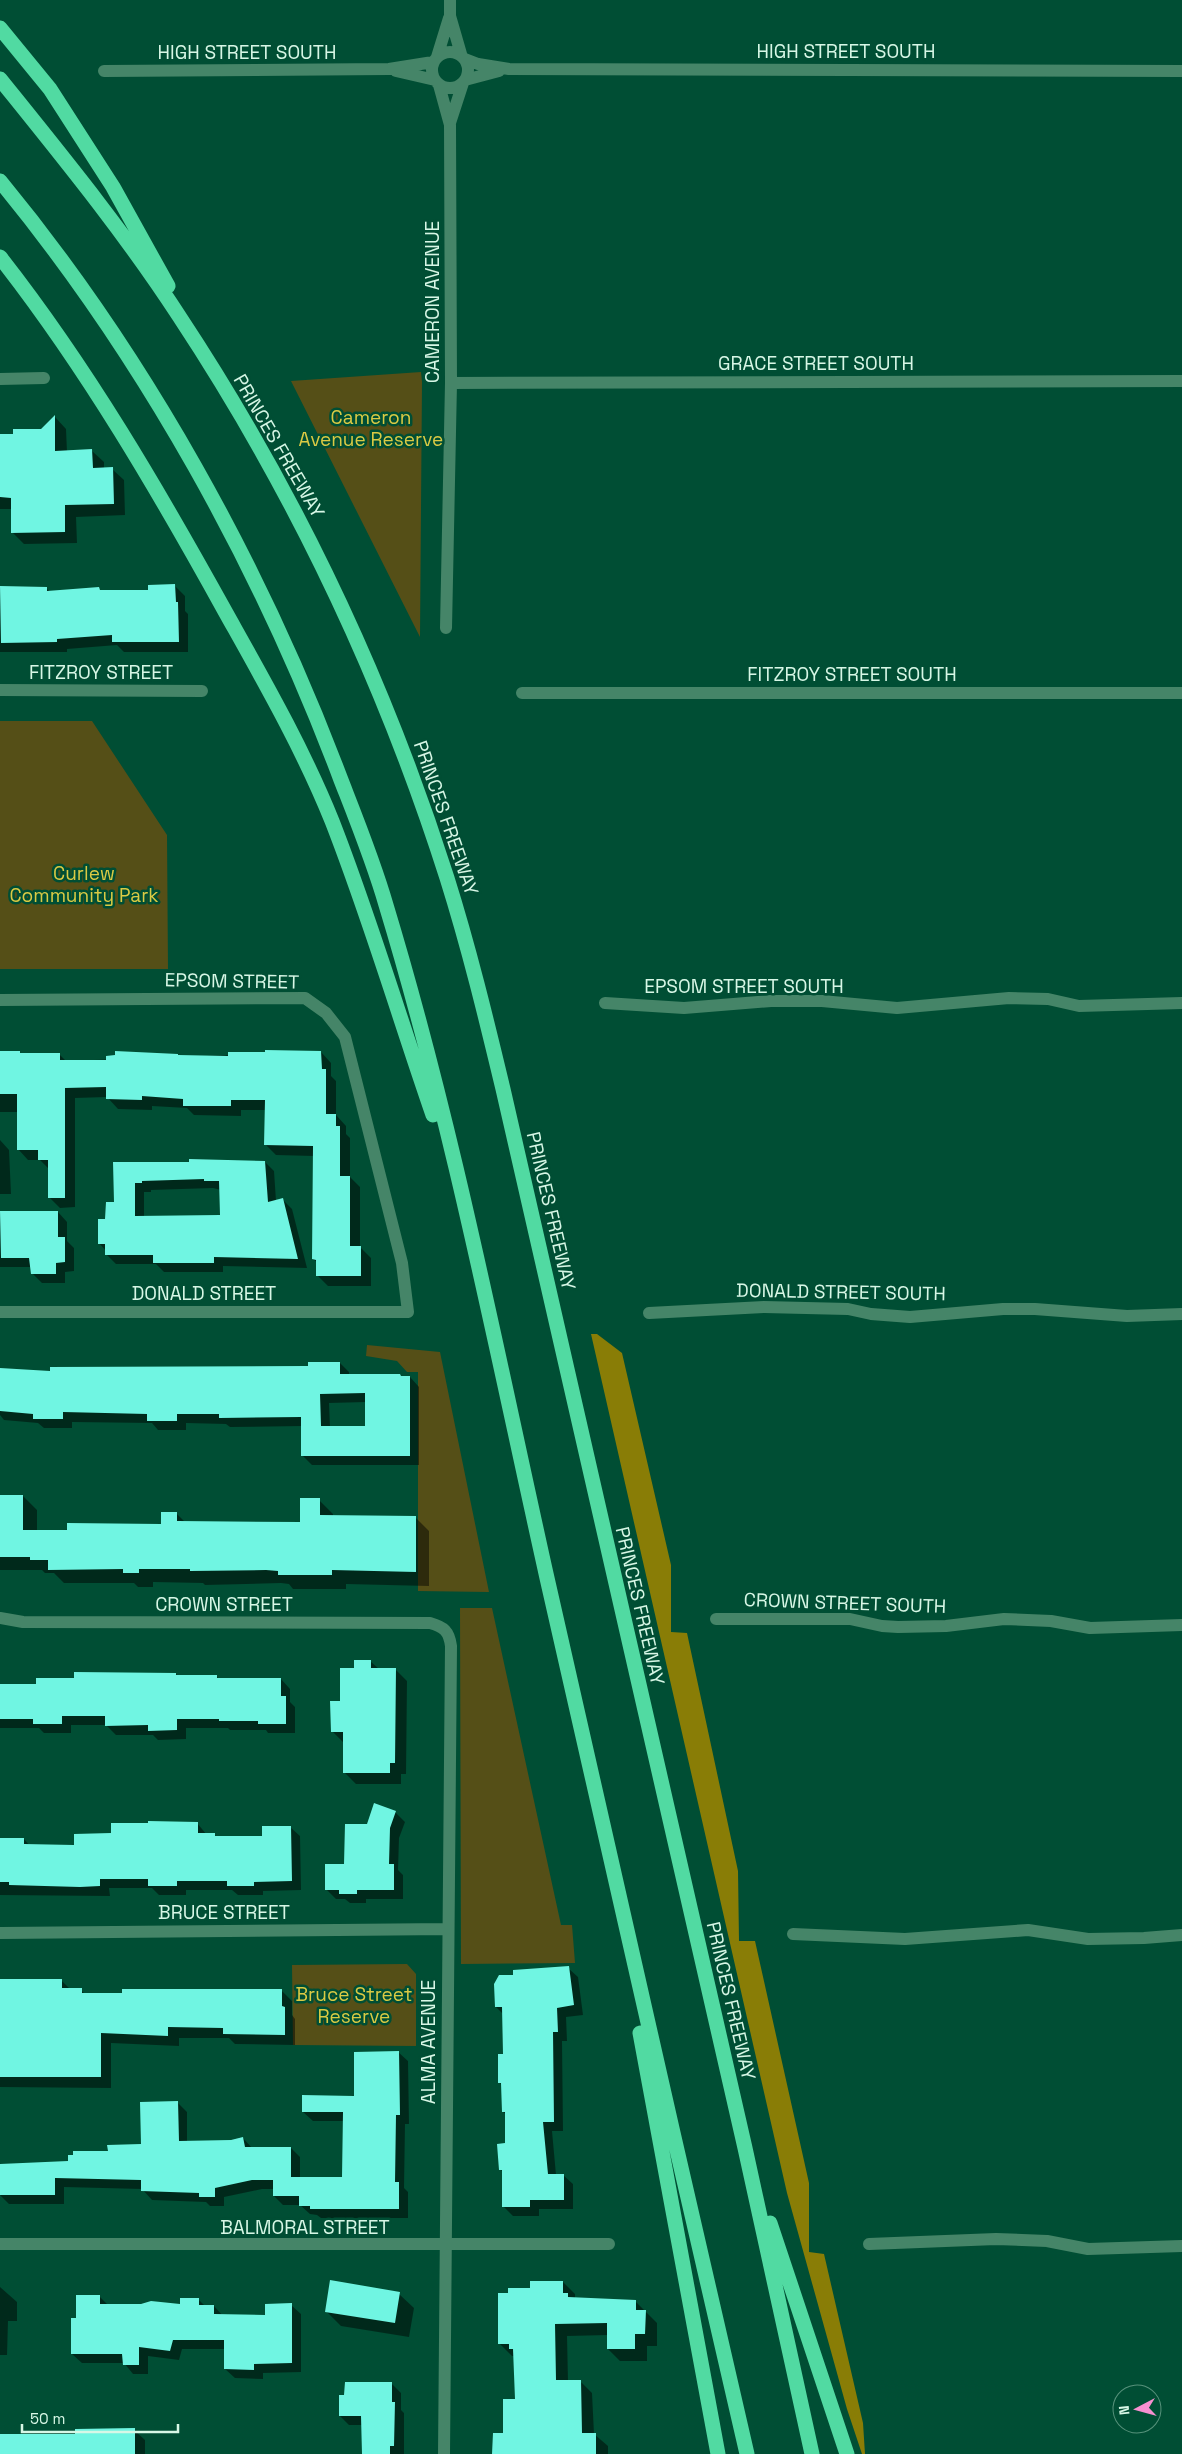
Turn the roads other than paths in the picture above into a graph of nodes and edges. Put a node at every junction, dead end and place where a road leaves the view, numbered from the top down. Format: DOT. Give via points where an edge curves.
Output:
graph roads {
  1 [pos="450,0"];
  2 [pos="450,16"];
  3 [pos="0,28"];
  4 [pos="463,57"];
  5 [pos="435,59"];
  6 [pos="389,69"];
  7 [pos="509,69"];
  8 [pos="104,71"];
  9 [pos="1182,71"];
  10 [pos="0,79"];
  11 [pos="464,81"];
  12 [pos="437,83"];
  13 [pos="450,125"];
  14 [pos="0,181"];
  15 [pos="0,257"];
  16 [pos="44,378"];
  17 [pos="0,379"];
  18 [pos="1182,381"];
  19 [pos="451,383"];
  20 [pos="228,394"];
  21 [pos="446,628"];
  22 [pos="0,690"];
  23 [pos="202,691"];
  24 [pos="522,693"];
  25 [pos="1182,693"];
  26 [pos="0,1000"];
  27 [pos="605,1003"];
  28 [pos="1182,1004"];
  29 [pos="466,1214"];
  30 [pos="0,1312"];
  31 [pos="408,1312"];
  32 [pos="649,1313"];
  33 [pos="1182,1314"];
  34 [pos="0,1618"];
  35 [pos="716,1619"];
  36 [pos="1182,1625"];
  37 [pos="446,1630"];
  38 [pos="599,1813"];
  39 [pos="448,1929"];
  40 [pos="0,1933"];
  41 [pos="792,1934"];
  42 [pos="1182,1935"];
  43 [pos="745,2148"];
  44 [pos="0,2244"];
  45 [pos="609,2244"];
  46 [pos="869,2244"];
  47 [pos="445,2246"];
  48 [pos="1182,2246"];
  49 [pos="444,2454"];
  50 [pos="718,2454"];
  51 [pos="747,2454"];
  52 [pos="812,2454"];
  53 [pos="847,2454"];
  1 -- 2 [label="street"];
  2 -- 4 [label="street"];
  2 -- 5 [label="street"];
  3 -- 20 [label="highway" via="50,89 113,187"];
  4 -- 5 [label="street" via="448,51"];
  4 -- 7 [label="street, HIGH STREET SOUTH"];
  4 -- 11 [label="street" via="468,71"];
  5 -- 6 [label="street, HIGH STREET SOUTH"];
  5 -- 12 [label="street" via="432,68"];
  6 -- 8 [label="street, HIGH STREET SOUTH"];
  6 -- 12 [label="street, HIGH STREET SOUTH"];
  7 -- 9 [label="street, HIGH STREET SOUTH"];
  7 -- 11 [label="street, HIGH STREET SOUTH"];
  10 -- 20 [label="highway, PRINCES FREEWAY" via="102,206 179,316"];
  11 -- 12 [label="street" via="452,88"];
  11 -- 13 [label="street, CAMERON AVENUE"];
  12 -- 13 [label="street, CAMERON AVENUE"];
  13 -- 19 [label="street, CAMERON AVENUE"];
  14 -- 29 [label="highway" via="82,290 151,394 214,500 276,624 322,727 385,902"];
  15 -- 29 [label="highway" via="38,305 128,442 180,528 288,726 331,819 375,936"];
  16 -- 17 [label="street"];
  18 -- 19 [label="street, GRACE STREET SOUTH"];
  19 -- 21 [label="street, CAMERON AVENUE"];
  20 -- 43 [label="highway, PRINCES FREEWAY" via="302,525 361,650 427,818 467,944"];
  22 -- 23 [label="street, FITZROY STREET"];
  24 -- 25 [label="street, FITZROY STREET SOUTH"];
  26 -- 31 [label="street, EPSOM STREET" via="305,998 326,1013 345,1037 402,1263"];
  27 -- 28 [label="street, EPSOM STREET SOUTH" via="684,1008 771,1001 822,1001 896,1008 1009,998 1048,999 1079,1006"];
  29 -- 38 [label="highway"];
  30 -- 31 [label="street, DONALD STREET"];
  32 -- 33 [label="street, DONALD STREET SOUTH" via="764,1307 848,1309 910,1317 1011,1309 1127,1316"];
  34 -- 37 [label="street, CROWN STREET" via="23,1622 430,1623"];
  35 -- 36 [label="street, CROWN STREET SOUTH" via="850,1618 898,1627 946,1626 1004,1619 1051,1621 1090,1628"];
  37 -- 39 [label="street, ALMA AVENUE" via="451,1646"];
  38 -- 50 [label="highway"];
  38 -- 51 [label="highway"];
  39 -- 40 [label="street, BRUCE STREET"];
  39 -- 47 [label="street, ALMA AVENUE"];
  41 -- 42 [label="street" via="905,1939 1028,1930 1088,1939"];
  43 -- 52 [label="highway, PRINCES FREEWAY"];
  43 -- 53 [label="highway"];
  44 -- 47 [label="street, BALMORAL STREET"];
  45 -- 47 [label="street, BALMORAL STREET"];
  46 -- 48 [label="street" via="996,2239 1047,2241 1088,2249"];
  47 -- 49 [label="street, ALMA AVENUE"];
}
